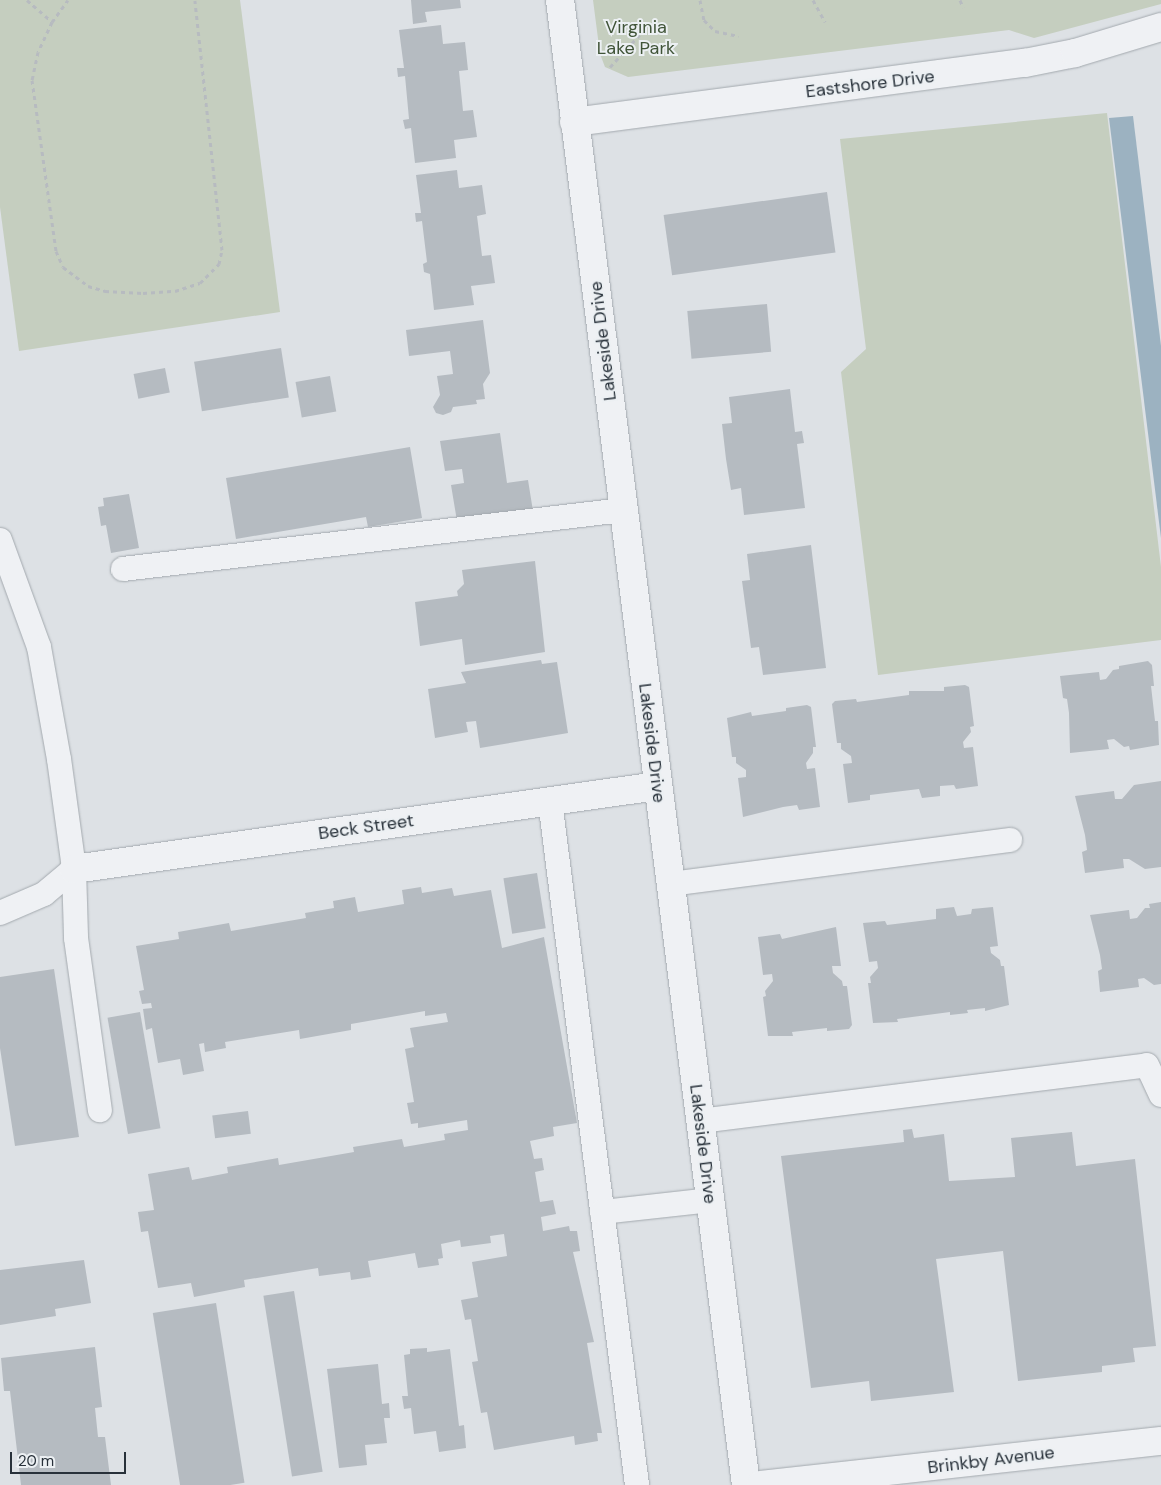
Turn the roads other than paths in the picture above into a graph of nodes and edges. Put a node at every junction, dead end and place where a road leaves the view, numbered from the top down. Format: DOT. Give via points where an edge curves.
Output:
graph roads {
  1 [pos="560,0"];
  2 [pos="1161,27"];
  3 [pos="574,122"];
  4 [pos="624,510"];
  5 [pos="0,540"];
  6 [pos="124,569"];
  7 [pos="657,786"];
  8 [pos="550,801"];
  9 [pos="1010,840"];
  10 [pos="74,869"];
  11 [pos="670,884"];
  12 [pos="0,913"];
  13 [pos="1161,1095"];
  14 [pos="100,1110"];
  15 [pos="700,1121"];
  16 [pos="710,1200"];
  17 [pos="602,1212"];
  18 [pos="1161,1440"];
  19 [pos="637,1485"];
  20 [pos="746,1485"];
  21 [pos="761,1485"];
  1 -- 3 [label="street, Lakeside Drive"];
  2 -- 3 [label="street, Eastshore Drive" via="1075,53 1025,63"];
  3 -- 4 [label="street, Lakeside Drive"];
  4 -- 6 [label="lane"];
  4 -- 7 [label="street, Lakeside Drive"];
  5 -- 10 [label="lane" via="39,647"];
  7 -- 8 [label="street, Beck Street"];
  7 -- 11 [label="street, Lakeside Drive"];
  8 -- 10 [label="street, Beck Street"];
  8 -- 17 [label="lane"];
  9 -- 11 [label="lane"];
  10 -- 12 [label="lane" via="44,894"];
  10 -- 14 [label="lane" via="76,938"];
  11 -- 15 [label="street, Lakeside Drive"];
  13 -- 15 [label="lane" via="1147,1065"];
  15 -- 16 [label="street, Lakeside Drive"];
  16 -- 17 [label="lane"];
  16 -- 20 [label="street, Lakeside Drive"];
  17 -- 19 [label="lane"];
  18 -- 21 [label="street, Brinkby Avenue"];
}
